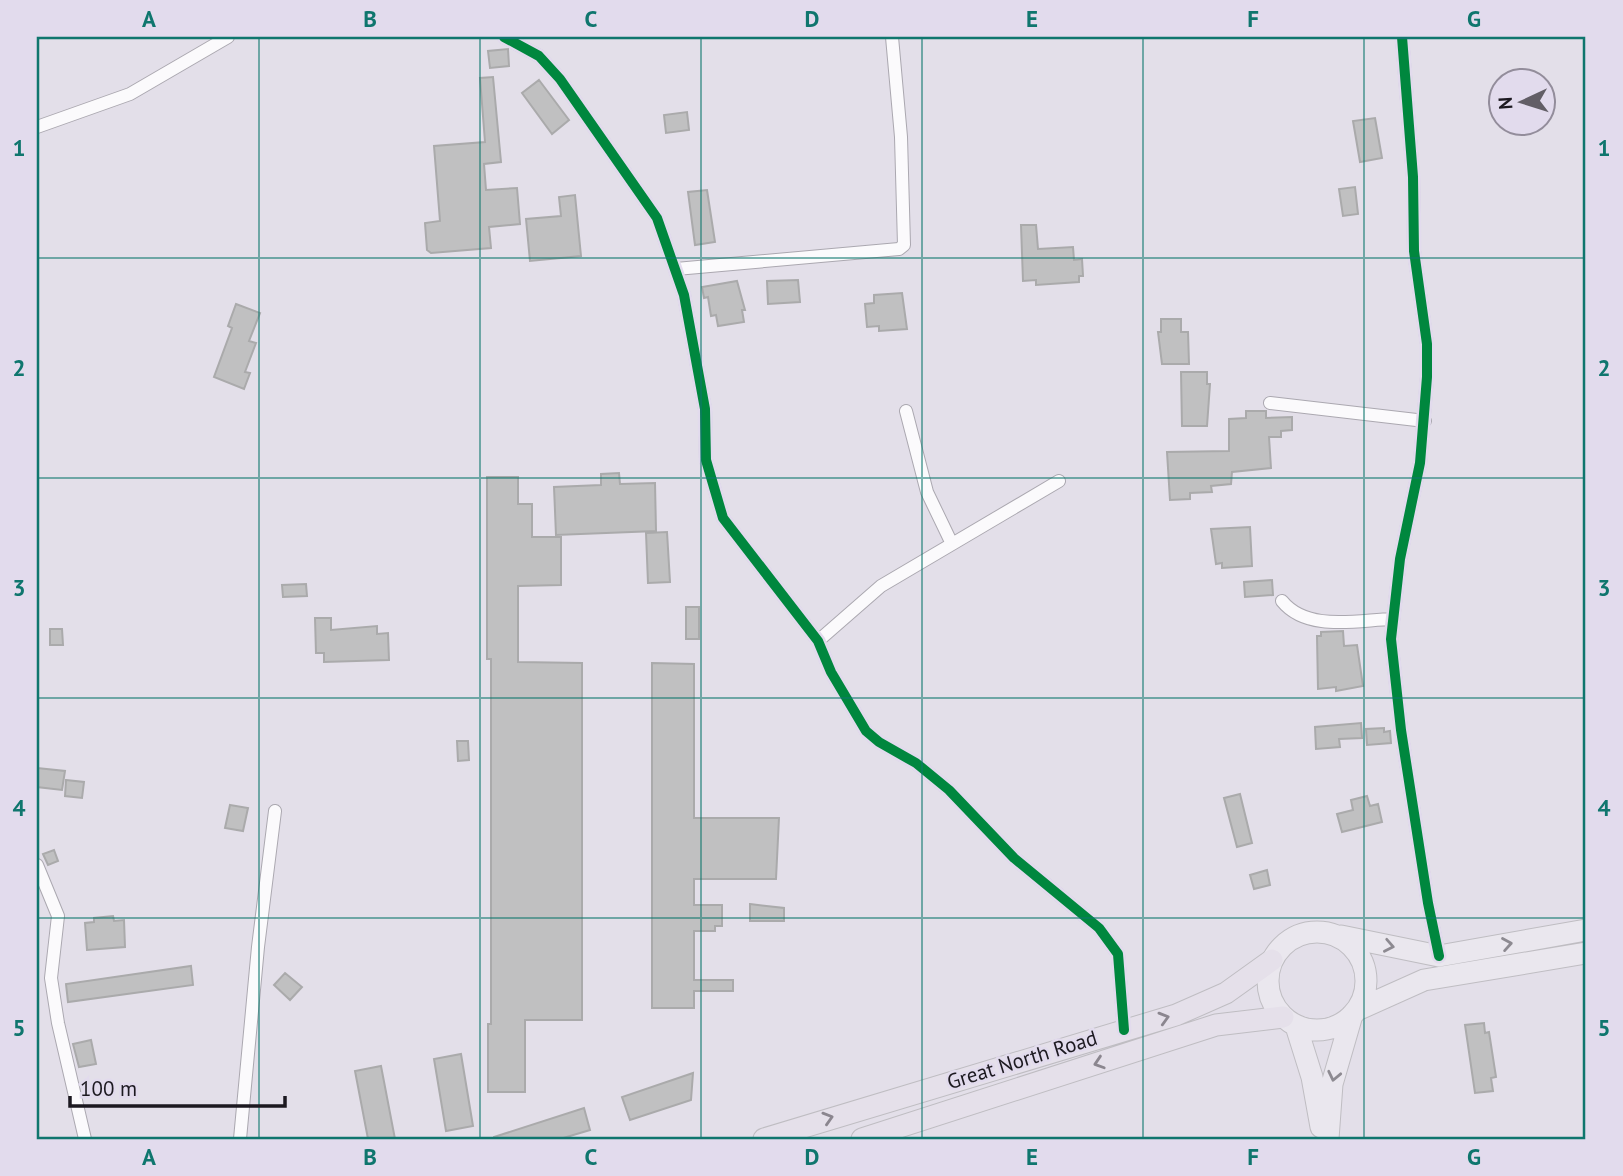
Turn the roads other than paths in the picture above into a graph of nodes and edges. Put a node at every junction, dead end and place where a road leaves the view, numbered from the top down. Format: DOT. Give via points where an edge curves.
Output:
graph roads {
  1 [pos="228,37"];
  2 [pos="504,37"];
  3 [pos="892,37"];
  4 [pos="1402,37"];
  5 [pos="37,127"];
  6 [pos="676,269"];
  7 [pos="1270,402"];
  8 [pos="906,411"];
  9 [pos="1425,421"];
  10 [pos="1059,481"];
  11 [pos="952,544"];
  12 [pos="1282,601"];
  13 [pos="1392,619"];
  14 [pos="818,641"];
  15 [pos="275,811"];
  16 [pos="37,865"];
  17 [pos="1586,930"];
  18 [pos="1338,936"];
  19 [pos="1586,953"];
  20 [pos="1439,956"];
  21 [pos="1272,960"];
  22 [pos="1354,1013"];
  23 [pos="1290,1021"];
  24 [pos="1124,1030"];
  25 [pos="85,1139"];
  26 [pos="240,1139"];
  27 [pos="764,1139"];
  28 [pos="862,1139"];
  29 [pos="1326,1139"];
  1 -- 5 [label="street" via="130,94"];
  2 -- 6 [label="street" via="539,55 560,79 657,218"];
  3 -- 6 [label="street" via="904,245"];
  4 -- 9 [label="street" via="1414,250 1427,344"];
  6 -- 14 [label="street" via="705,409 706,460 723,518"];
  7 -- 9 [label="street"];
  8 -- 11 [label="street" via="927,492"];
  9 -- 13 [label="street"];
  10 -- 11 [label="street"];
  11 -- 14 [label="street" via="881,586"];
  12 -- 13 [label="street" via="1291,612 1309,619"];
  13 -- 20 [label="street" via="1398,707"];
  14 -- 24 [label="street" via="866,731 949,790 1014,858 1099,928 1118,954"];
  15 -- 26 [label="street"];
  16 -- 25 [label="street" via="58,916 51,978"];
  20 -- 17 [label="main road, one-way"];
  18 -- 20 [label="main road, one-way"];
  18 -- 21 [label="main road" via="1318,931 1298,935 1281,946"];
  18 -- 22 [label="main road" via="1357,952 1364,968 1364,994"];
  19 -- 22 [label="main road" via="1424,980"];
  21 -- 23 [label="main road" via="1268,991"];
  24 -- 21 [label="highway, Great North Road, one-way" via="1176,1015 1226,993"];
  22 -- 23 [label="main road" via="1338,1026 1321,1030"];
  22 -- 29 [label="main road, one-way" via="1332,1084"];
  23 -- 28 [label="highway, Great North Road, one-way" via="1216,1025"];
  23 -- 29 [label="main road" via="1312,1077"];
  27 -- 24 [label="highway, Great North Road, one-way"];
}
